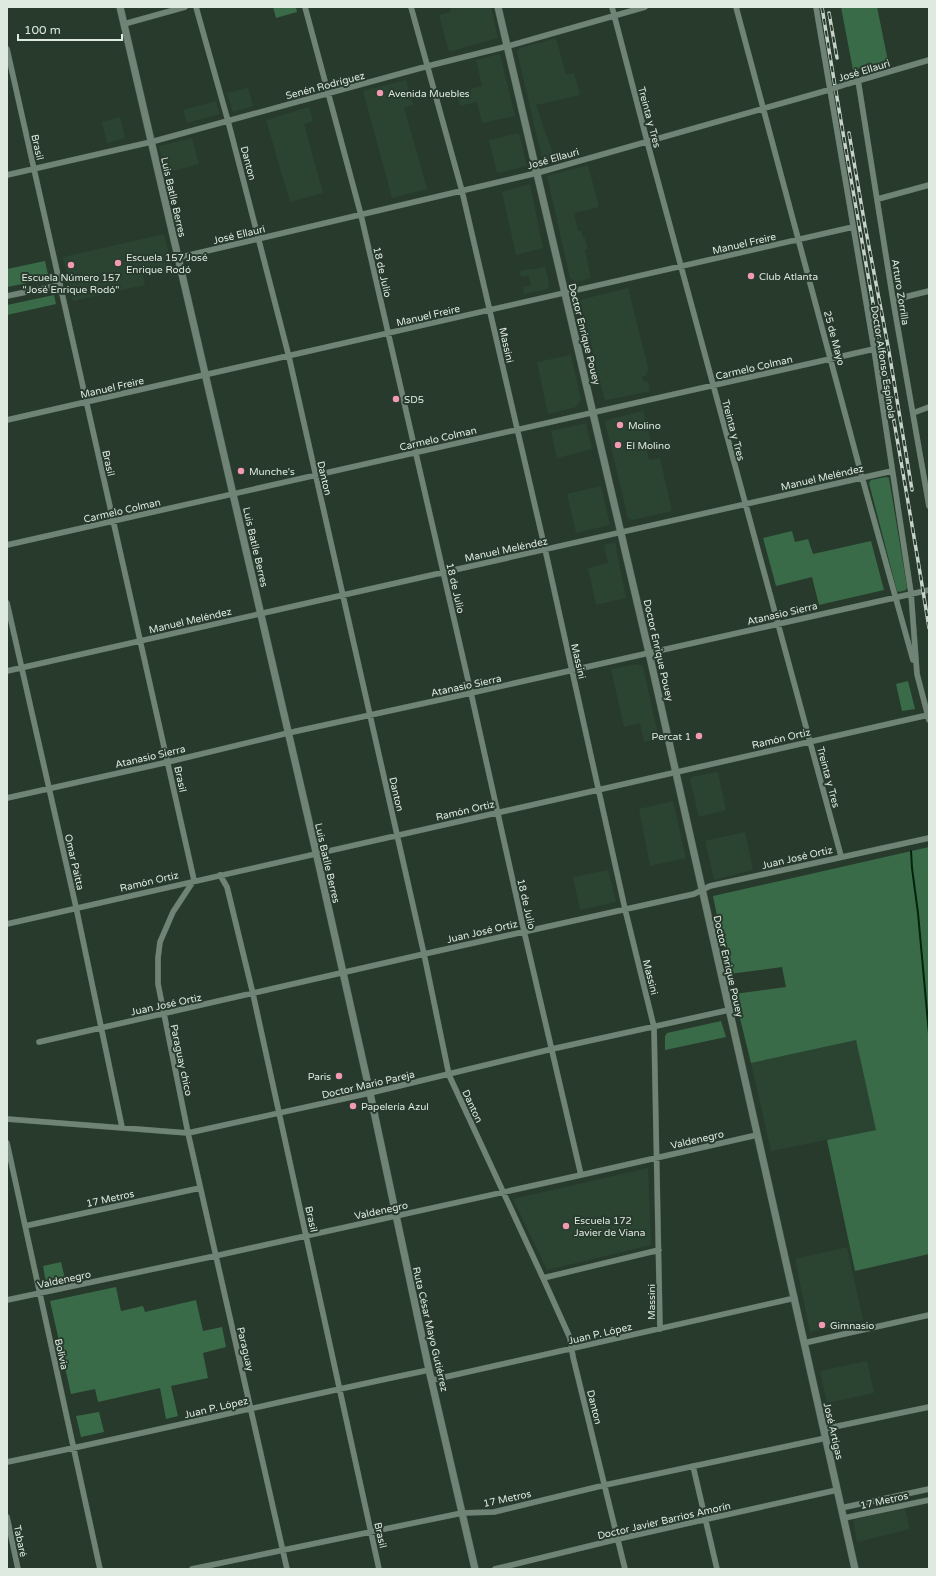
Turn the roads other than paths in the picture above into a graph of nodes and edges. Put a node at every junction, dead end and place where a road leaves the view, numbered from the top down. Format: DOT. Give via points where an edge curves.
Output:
graph roads {
  1 [pos="120,7"];
  2 [pos="185,7"];
  3 [pos="196,7"];
  4 [pos="304,7"];
  5 [pos="411,7"];
  6 [pos="498,7"];
  7 [pos="612,7"];
  8 [pos="646,7"];
  9 [pos="736,7"];
  10 [pos="816,7"];
  11 [pos="614,16"];
  12 [pos="124,24"];
  13 [pos="508,46"];
  14 [pos="7,49"];
  15 [pos="8,57"];
  16 [pos="929,60"];
  17 [pos="428,66"];
  18 [pos="858,80"];
  19 [pos="831,89"];
  20 [pos="329,94"];
  21 [pos="764,108"];
  22 [pos="228,121"];
  23 [pos="647,141"];
  24 [pos="151,142"];
  25 [pos="34,169"];
  26 [pos="536,173"];
  27 [pos="7,175"];
  28 [pos="929,185"];
  29 [pos="462,191"];
  30 [pos="878,199"];
  31 [pos="361,215"];
  32 [pos="853,227"];
  33 [pos="260,239"];
  34 [pos="799,239"];
  35 [pos="178,258"];
  36 [pos="681,267"];
  37 [pos="60,285"];
  38 [pos="929,291"];
  39 [pos="565,293"];
  40 [pos="7,296"];
  41 [pos="893,300"];
  42 [pos="490,310"];
  43 [pos="388,333"];
  44 [pos="874,349"];
  45 [pos="288,357"];
  46 [pos="831,359"];
  47 [pos="205,375"];
  48 [pos="713,385"];
  49 [pos="87,402"];
  50 [pos="929,407"];
  51 [pos="594,413"];
  52 [pos="913,413"];
  53 [pos="7,420"];
  54 [pos="516,429"];
  55 [pos="415,452"];
  56 [pos="892,470"];
  57 [pos="315,476"];
  58 [pos="862,477"];
  59 [pos="233,495"];
  60 [pos="745,504"];
  61 [pos="929,506"];
  62 [pos="113,521"];
  63 [pos="621,532"];
  64 [pos="7,546"];
  65 [pos="545,550"];
  66 [pos="442,572"];
  67 [pos="929,590"];
  68 [pos="911,594"];
  69 [pos="342,595"];
  70 [pos="896,597"];
  71 [pos="7,603"];
  72 [pos="261,613"];
  73 [pos="778,624"];
  74 [pos="140,641"];
  75 [pos="650,653"];
  76 [pos="22,667"];
  77 [pos="571,670"];
  78 [pos="7,671"];
  79 [pos="917,674"];
  80 [pos="471,693"];
  81 [pos="370,715"];
  82 [pos="928,717"];
  83 [pos="288,733"];
  84 [pos="810,741"];
  85 [pos="168,762"];
  86 [pos="675,772"];
  87 [pos="49,788"];
  88 [pos="599,789"];
  89 [pos="7,798"];
  90 [pos="497,812"];
  91 [pos="397,834"];
  92 [pos="929,838"];
  93 [pos="316,852"];
  94 [pos="841,856"];
  95 [pos="220,875"];
  96 [pos="194,880"];
  97 [pos="702,890"];
  98 [pos="76,907"];
  99 [pos="626,909"];
  100 [pos="7,924"];
  101 [pos="524,931"];
  102 [pos="424,954"];
  103 [pos="343,973"];
  104 [pos="253,994"];
  105 [pos="729,1010"];
  106 [pos="163,1014"];
  107 [pos="654,1027"];
  108 [pos="102,1028"];
  109 [pos="39,1042"];
  110 [pos="552,1049"];
  111 [pos="449,1075"];
  112 [pos="370,1093"];
  113 [pos="279,1113"];
  114 [pos="7,1119"];
  115 [pos="122,1127"];
  116 [pos="188,1133"];
  117 [pos="757,1135"];
  118 [pos="7,1144"];
  119 [pos="656,1158"];
  120 [pos="581,1175"];
  121 [pos="200,1188"];
  122 [pos="503,1192"];
  123 [pos="395,1216"];
  124 [pos="24,1226"];
  125 [pos="306,1236"];
  126 [pos="660,1250"];
  127 [pos="215,1256"];
  128 [pos="543,1278"];
  129 [pos="39,1294"];
  130 [pos="795,1298"];
  131 [pos="7,1300"];
  132 [pos="929,1315"];
  133 [pos="660,1329"];
  134 [pos="804,1343"];
  135 [pos="571,1349"];
  136 [pos="429,1370"];
  137 [pos="432,1380"];
  138 [pos="338,1388"];
  139 [pos="929,1407"];
  140 [pos="251,1408"];
  141 [pos="824,1429"];
  142 [pos="826,1438"];
  143 [pos="74,1449"];
  144 [pos="7,1462"];
  145 [pos="694,1466"];
  146 [pos="605,1485"];
  147 [pos="929,1489"];
  148 [pos="837,1490"];
  149 [pos="929,1500"];
  150 [pos="842,1508"];
  151 [pos="462,1513"];
  152 [pos="7,1517"];
  153 [pos="844,1518"];
  154 [pos="705,1520"];
  155 [pos="371,1531"];
  156 [pos="618,1539"];
  157 [pos="282,1550"];
  158 [pos="18,1569"];
  159 [pos="100,1569"];
  160 [pos="192,1569"];
  161 [pos="287,1569"];
  162 [pos="379,1569"];
  163 [pos="475,1569"];
  164 [pos="495,1569"];
  165 [pos="624,1569"];
  166 [pos="717,1569"];
  167 [pos="855,1569"];
  1 -- 12 [label="street, Luis Batlle Berres"];
  2 -- 12 [label="street"];
  3 -- 22 [label="street, Danton"];
  4 -- 20 [label="street, 18 de Julio"];
  5 -- 17 [label="street, Massini"];
  6 -- 13 [label="street, Doctor Enrique Pouey"];
  7 -- 11 [label="street, Treinta y Tres"];
  8 -- 11 [label="street, Senén Rodríguez"];
  9 -- 21 [label="street, 25 de Mayo"];
  10 -- 19 [label="street, Doctor Alfonso Espínola"];
  11 -- 13 [label="street, Senén Rodríguez"];
  11 -- 23 [label="street, Treinta y Tres"];
  12 -- 24 [label="street, Luis Batlle Berres"];
  13 -- 17 [label="street, Senén Rodríguez"];
  13 -- 26 [label="street, Doctor Enrique Pouey"];
  14 -- 15 [label="street, Brasil"];
  15 -- 25 [label="street, Brasil"];
  16 -- 18 [label="street, José Ellauri"];
  17 -- 20 [label="street, Senén Rodríguez"];
  17 -- 29 [label="street, Massini"];
  18 -- 19 [label="street, José Ellauri, bridge"];
  18 -- 30 [label="street, Arturo Zorrilla"];
  19 -- 21 [label="street, José Ellauri"];
  19 -- 32 [label="street, Doctor Alfonso Espínola"];
  20 -- 22 [label="street, Senén Rodríguez"];
  20 -- 31 [label="street, 18 de Julio"];
  21 -- 23 [label="street, José Ellauri"];
  21 -- 34 [label="street, 25 de Mayo"];
  22 -- 24 [label="street, Senén Rodríguez"];
  22 -- 33 [label="street, Danton"];
  23 -- 26 [label="street, José Ellauri"];
  23 -- 36 [label="street, Treinta y Tres"];
  24 -- 25 [label="street, Senén Rodríguez"];
  24 -- 35 [label="street, Luis Batlle Berres"];
  25 -- 27 [label="street, Senén Rodríguez"];
  25 -- 37 [label="street, Brasil"];
  26 -- 29 [label="street, José Ellauri"];
  26 -- 39 [label="street, Doctor Enrique Pouey"];
  28 -- 30 [label="street"];
  29 -- 31 [label="street, José Ellauri"];
  29 -- 42 [label="street, Massini"];
  30 -- 41 [label="street, Arturo Zorrilla"];
  31 -- 33 [label="street, José Ellauri"];
  31 -- 43 [label="street, 18 de Julio"];
  32 -- 34 [label="street, Manuel Freire"];
  32 -- 44 [label="street, Doctor Alfonso Espínola"];
  33 -- 35 [label="street, José Ellauri"];
  33 -- 45 [label="street, Danton"];
  34 -- 36 [label="street, Manuel Freire"];
  34 -- 46 [label="street, 25 de Mayo"];
  35 -- 47 [label="street, Luis Batlle Berres"];
  36 -- 39 [label="street, Manuel Freire"];
  36 -- 48 [label="street, Treinta y Tres"];
  37 -- 40 [label="street"];
  37 -- 49 [label="street, Brasil"];
  38 -- 41 [label="street"];
  39 -- 42 [label="street, Manuel Freire"];
  39 -- 51 [label="street, Doctor Enrique Pouey"];
  41 -- 52 [label="street, Arturo Zorrilla"];
  42 -- 43 [label="street, Manuel Freire"];
  42 -- 54 [label="street, Massini"];
  43 -- 45 [label="street, Manuel Freire"];
  43 -- 55 [label="street, 18 de Julio"];
  44 -- 46 [label="street, Carmelo Colman"];
  44 -- 56 [label="street, Doctor Alfonso Espínola"];
  45 -- 47 [label="street, Manuel Freire"];
  45 -- 57 [label="street, Danton"];
  46 -- 48 [label="street, Carmelo Colman"];
  46 -- 58 [label="street, 25 de Mayo"];
  47 -- 49 [label="street, Manuel Freire"];
  47 -- 59 [label="street, Luis Batlle Berres"];
  48 -- 51 [label="street, Carmelo Colman"];
  48 -- 60 [label="street, Treinta y Tres"];
  49 -- 53 [label="street, Manuel Freire"];
  49 -- 62 [label="street, Brasil"];
  50 -- 52 [label="street"];
  51 -- 54 [label="street, Carmelo Colman"];
  51 -- 63 [label="street, Doctor Enrique Pouey"];
  52 -- 61 [label="street, Arturo Zorrilla"];
  54 -- 55 [label="street, Carmelo Colman"];
  54 -- 65 [label="street, Massini"];
  55 -- 57 [label="street, Carmelo Colman"];
  55 -- 66 [label="street, 18 de Julio"];
  56 -- 58 [label="street, Manuel Meléndez"];
  56 -- 68 [label="street, Doctor Alfonso Espínola"];
  57 -- 59 [label="street, Carmelo Colman"];
  57 -- 69 [label="street, Danton"];
  58 -- 60 [label="street, Manuel Meléndez"];
  58 -- 70 [label="street, 25 de Mayo"];
  59 -- 62 [label="street, Carmelo Colman"];
  59 -- 72 [label="street, Luis Batlle Berres"];
  60 -- 63 [label="street, Manuel Meléndez"];
  60 -- 73 [label="street, Treinta y Tres"];
  62 -- 64 [label="street, Carmelo Colman"];
  62 -- 74 [label="street, Brasil"];
  63 -- 65 [label="street, Manuel Meléndez"];
  63 -- 75 [label="street, Doctor Enrique Pouey"];
  65 -- 66 [label="street, Manuel Meléndez"];
  65 -- 77 [label="street, Massini"];
  66 -- 69 [label="street, Manuel Meléndez"];
  66 -- 80 [label="street, 18 de Julio"];
  67 -- 68 [label="street, Atanasio Sierra"];
  68 -- 70 [label="street, Atanasio Sierra"];
  68 -- 79 [label="street, Doctor Alfonso Espínola"];
  69 -- 72 [label="street, Manuel Meléndez"];
  69 -- 81 [label="street, Danton"];
  70 -- 73 [label="street, Atanasio Sierra"];
  70 -- 79 [label="street, 25 de Mayo"];
  71 -- 76 [label="street, Omar Paitta"];
  72 -- 74 [label="street, Manuel Meléndez"];
  72 -- 83 [label="street, Luis Batlle Berres"];
  73 -- 75 [label="street, Atanasio Sierra"];
  73 -- 84 [label="street, Treinta y Tres"];
  74 -- 76 [label="street, Manuel Meléndez"];
  74 -- 85 [label="street, Brasil"];
  75 -- 77 [label="street, Atanasio Sierra"];
  75 -- 86 [label="street, Doctor Enrique Pouey"];
  76 -- 78 [label="street, Manuel Meléndez"];
  76 -- 87 [label="street, Omar Paitta"];
  77 -- 80 [label="street, Atanasio Sierra"];
  77 -- 88 [label="street, Massini"];
  79 -- 82 [label="street, Doctor Alfonso Espínola"];
  80 -- 81 [label="street, Atanasio Sierra"];
  80 -- 90 [label="street, 18 de Julio"];
  81 -- 83 [label="street, Atanasio Sierra"];
  81 -- 91 [label="street, Danton"];
  82 -- 84 [label="street, Ramón Ortiz"];
  83 -- 85 [label="street, Atanasio Sierra"];
  83 -- 93 [label="street, Luis Batlle Berres"];
  84 -- 86 [label="street, Ramón Ortiz"];
  84 -- 94 [label="street, Treinta y Tres"];
  85 -- 87 [label="street, Atanasio Sierra"];
  85 -- 96 [label="street, Brasil"];
  86 -- 88 [label="street, Ramón Ortiz"];
  86 -- 97 [label="street, Doctor Enrique Pouey"];
  87 -- 89 [label="street, Atanasio Sierra"];
  87 -- 98 [label="street, Omar Paitta"];
  88 -- 90 [label="street, Ramón Ortiz"];
  88 -- 99 [label="street, Massini"];
  90 -- 91 [label="street, Ramón Ortiz"];
  90 -- 101 [label="street, 18 de Julio"];
  91 -- 93 [label="street, Ramón Ortiz"];
  91 -- 102 [label="street, Danton"];
  92 -- 94 [label="street, Juan José Ortiz"];
  93 -- 95 [label="street, Ramón Ortiz"];
  93 -- 103 [label="street, Luis Batlle Berres"];
  94 -- 97 [label="street, Juan José Ortiz"];
  95 -- 96 [label="street, Ramón Ortiz"];
  95 -- 104 [label="street, Brasil" via="227,887"];
  96 -- 98 [label="street, Ramón Ortiz"];
  96 -- 106 [label="street, Paraguay chico" via="173,912 160,942 158,984"];
  97 -- 99 [label="street, Juan José Ortiz"];
  97 -- 105 [label="street, Doctor Enrique Pouey"];
  98 -- 100 [label="street, Ramón Ortiz"];
  98 -- 108 [label="street, Omar Paitta"];
  99 -- 101 [label="street, Juan José Ortiz"];
  99 -- 107 [label="street, Massini"];
  101 -- 102 [label="street, Juan José Ortiz"];
  101 -- 110 [label="street, 18 de Julio"];
  102 -- 103 [label="street, Juan José Ortiz"];
  102 -- 111 [label="street, Danton"];
  103 -- 104 [label="street, Juan José Ortiz"];
  103 -- 112 [label="street, Luis Batlle Berres"];
  104 -- 106 [label="street, Juan José Ortiz"];
  104 -- 113 [label="street, Brasil"];
  105 -- 107 [label="street, Doctor Mario Pareja"];
  105 -- 117 [label="street, Doctor Enrique Pouey"];
  106 -- 108 [label="street, Juan José Ortiz"];
  106 -- 116 [label="street, Paraguay chico"];
  107 -- 110 [label="street, Doctor Mario Pareja"];
  107 -- 119 [label="street, Massini"];
  108 -- 109 [label="street, Juan José Ortiz"];
  108 -- 115 [label="street, Omar Paitta"];
  110 -- 111 [label="street, Doctor Mario Pareja"];
  110 -- 120 [label="street, 18 de Julio"];
  111 -- 112 [label="street, Doctor Mario Pareja"];
  111 -- 122 [label="street, Danton"];
  112 -- 113 [label="street, Doctor Mario Pareja"];
  112 -- 123 [label="street, Ruta César Mayo Gutiérrez"];
  113 -- 116 [label="street, Doctor Mario Pareja"];
  113 -- 125 [label="street, Brasil"];
  114 -- 115 [label="street, Doctor Mario Pareja"];
  115 -- 116 [label="street, Doctor Mario Pareja"];
  116 -- 121 [label="street, Paraguay"];
  117 -- 119 [label="street, Valdenegro"];
  117 -- 130 [label="street, Doctor Enrique Pouey"];
  118 -- 124 [label="street, Bolivia"];
  119 -- 120 [label="street, Valdenegro"];
  119 -- 126 [label="street, Massini"];
  120 -- 122 [label="street, Valdenegro"];
  121 -- 124 [label="street, 17 Metros"];
  121 -- 127 [label="street, Paraguay"];
  122 -- 123 [label="street, Valdenegro"];
  122 -- 128 [label="street, Danton"];
  123 -- 125 [label="street, Valdenegro"];
  123 -- 136 [label="street, Ruta César Mayo Gutiérrez"];
  124 -- 129 [label="street, Bolivia"];
  125 -- 127 [label="street, Valdenegro"];
  125 -- 138 [label="street, Brasil"];
  126 -- 128 [label="street"];
  126 -- 133 [label="street, Massini"];
  127 -- 129 [label="street, Valdenegro"];
  127 -- 140 [label="street, Paraguay"];
  128 -- 135 [label="street, Danton" via="570,1338"];
  129 -- 131 [label="street, Valdenegro"];
  129 -- 143 [label="street, Bolivia"];
  130 -- 133 [label="street, Juan P. López"];
  130 -- 134 [label="street, José Artigas"];
  132 -- 134 [label="street"];
  133 -- 135 [label="street, Juan P. López"];
  134 -- 141 [label="street, José Artigas"];
  135 -- 137 [label="street, Juan P. López"];
  135 -- 146 [label="street, Danton"];
  136 -- 137 [label="street, Ruta César Mayo Gutiérrez"];
  136 -- 138 [label="street, Juan P. López"];
  137 -- 151 [label="street, Ruta César Mayo Gutiérrez"];
  138 -- 140 [label="street, Juan P. López"];
  138 -- 155 [label="street, Brasil"];
  139 -- 141 [label="street"];
  140 -- 143 [label="street, Juan P. López"];
  140 -- 157 [label="street, Paraguay"];
  141 -- 142 [label="street, José Artigas"];
  142 -- 145 [label="street, 17 Metros"];
  142 -- 148 [label="street, José Artigas"];
  143 -- 144 [label="street, Juan P. López"];
  143 -- 159 [label="street, Bolivia"];
  145 -- 146 [label="street, 17 Metros"];
  145 -- 154 [label="street"];
  146 -- 151 [label="street, 17 Metros" via="494,1512"];
  146 -- 156 [label="street, Danton"];
  147 -- 150 [label="street"];
  148 -- 150 [label="street, José Artigas"];
  148 -- 154 [label="street, Doctor Javier Barrios Amorín"];
  149 -- 153 [label="street, 17 Metros"];
  150 -- 153 [label="street, José Artigas"];
  151 -- 155 [label="street, 17 Metros"];
  151 -- 163 [label="street, Ruta César Mayo Gutiérrez"];
  152 -- 158 [label="street, Tabaré"];
  153 -- 167 [label="street, José Artigas"];
  154 -- 156 [label="street, Doctor Javier Barrios Amorín"];
  154 -- 166 [label="street"];
  155 -- 157 [label="street, 17 Metros"];
  155 -- 162 [label="street, Brasil"];
  156 -- 164 [label="street, Doctor Javier Barrios Amorín"];
  156 -- 165 [label="street, Danton"];
  157 -- 160 [label="street, 17 Metros"];
  157 -- 161 [label="street, Paraguay"];
}
